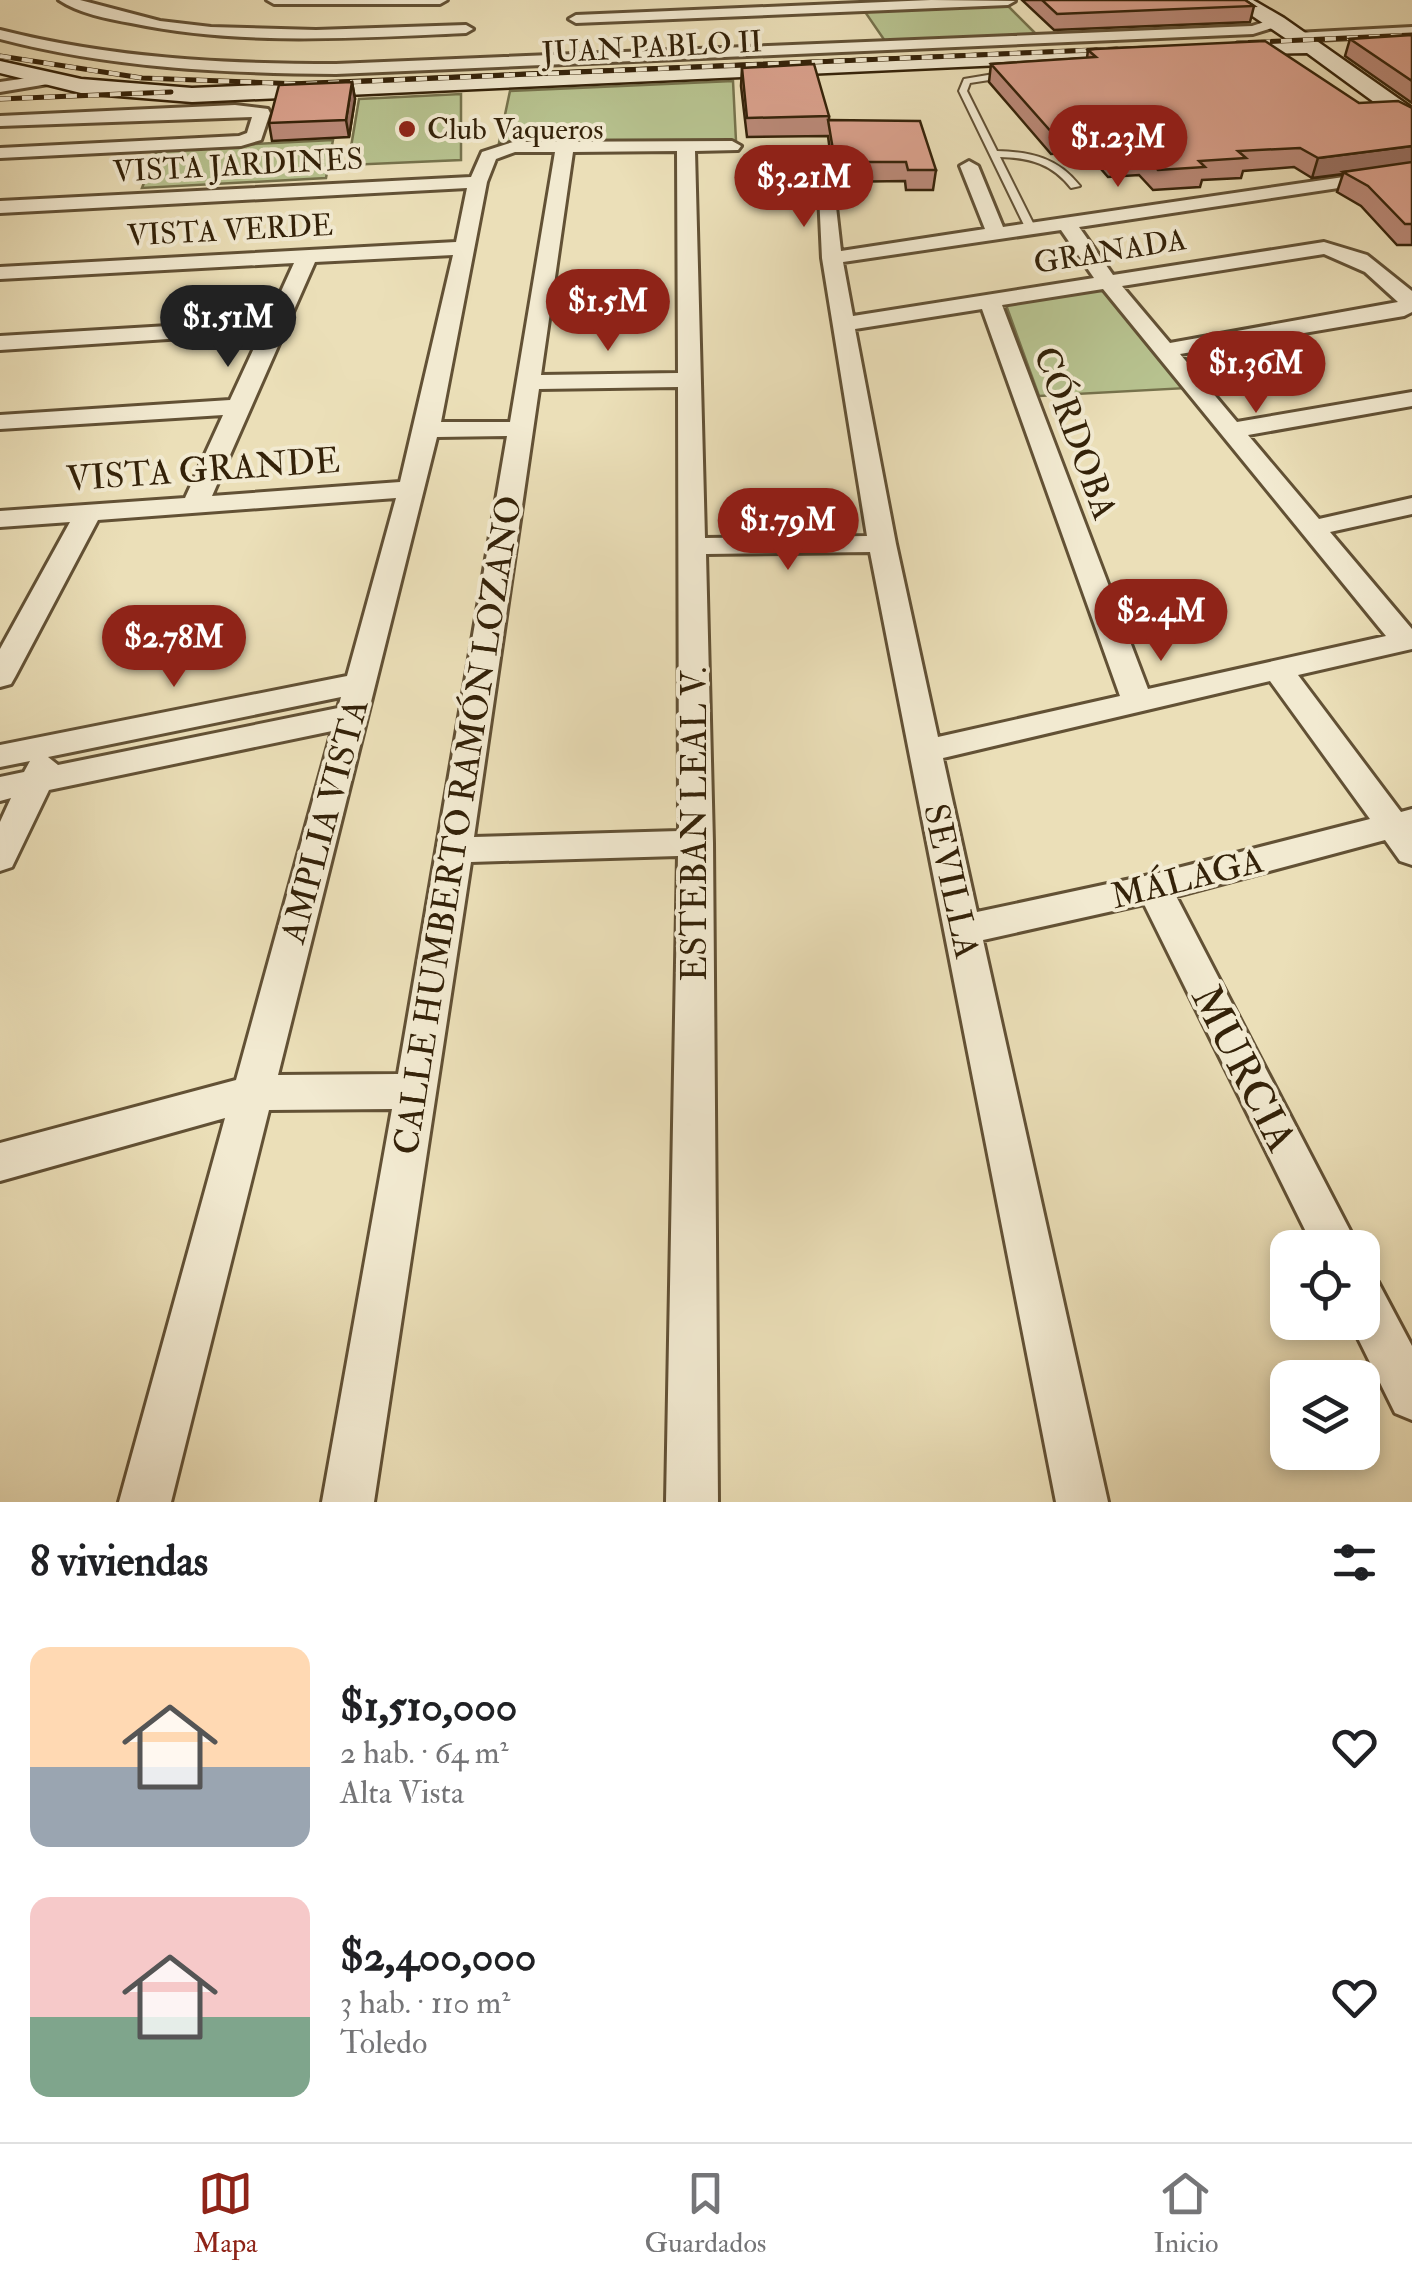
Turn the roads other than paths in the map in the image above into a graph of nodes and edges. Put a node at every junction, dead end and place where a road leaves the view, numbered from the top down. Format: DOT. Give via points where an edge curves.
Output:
graph roads {
  1 [pos="66,0"];
  2 [pos="274,0"];
  3 [pos="440,0"];
  4 [pos="1008,0"];
  5 [pos="1241,0"];
  6 [pos="579,2"];
  7 [pos="1022,14"];
  8 [pos="576,19"];
  9 [pos="859,19"];
  10 [pos="1412,30"];
  11 [pos="1220,32"];
  12 [pos="1044,33"];
  13 [pos="0,34"];
  14 [pos="1289,36"];
  15 [pos="0,46"];
  16 [pos="882,46"];
  17 [pos="999,50"];
  18 [pos="458,64"];
  19 [pos="0,66"];
  20 [pos="1018,74"];
  21 [pos="48,80"];
  22 [pos="0,87"];
  23 [pos="1412,119"];
  24 [pos="0,121"];
  25 [pos="686,146"];
  26 [pos="732,146"];
  27 [pos="565,147"];
  28 [pos="0,154"];
  29 [pos="993,154"];
  30 [pos="969,166"];
  31 [pos="1412,172"];
  32 [pos="119,174"];
  33 [pos="478,182"];
  34 [pos="1074,186"];
  35 [pos="826,198"];
  36 [pos="0,207"];
  37 [pos="1064,222"];
  38 [pos="1030,227"];
  39 [pos="995,231"];
  40 [pos="464,248"];
  41 [pos="308,255"];
  42 [pos="832,258"];
  43 [pos="1412,267"];
  44 [pos="0,273"];
  45 [pos="1377,273"];
  46 [pos="1107,282"];
  47 [pos="990,301"];
  48 [pos="844,324"];
  49 [pos="276,326"];
  50 [pos="0,343"];
  51 [pos="1166,350"];
  52 [pos="687,380"];
  53 [pos="530,382"];
  54 [pos="1412,399"];
  55 [pos="241,407"];
  56 [pos="0,422"];
  57 [pos="427,430"];
  58 [pos="521,430"];
  59 [pos="1232,430"];
  60 [pos="410,489"];
  61 [pos="195,505"];
  62 [pos="1412,506"];
  63 [pos="89,512"];
  64 [pos="0,519"];
  65 [pos="1312,528"];
  66 [pos="882,544"];
  67 [pos="693,546"];
  68 [pos="14,626"];
  69 [pos="1409,640"];
  70 [pos="1278,670"];
  71 [pos="0,677"];
  72 [pos="356,699"];
  73 [pos="1137,701"];
  74 [pos="52,746"];
  75 [pos="925,751"];
  76 [pos="0,756"];
  77 [pos="36,782"];
  78 [pos="0,789"];
  79 [pos="1406,833"];
  80 [pos="696,843"];
  81 [pos="455,850"];
  82 [pos="0,858"];
  83 [pos="1154,888"];
  84 [pos="962,930"];
  85 [pos="414,1091"];
  86 [pos="253,1093"];
  87 [pos="0,1162"];
  88 [pos="1328,1230"];
  89 [pos="1380,1333"];
  90 [pos="1412,1396"];
  91 [pos="145,1502"];
  92 [pos="348,1502"];
  93 [pos="692,1502"];
  94 [pos="1082,1502"];
  1 -- 18 [label="street" via="206,29 346,34 467,22"];
  2 -- 3 [label="street"];
  4 -- 7 [label="street"];
  4 -- 9 [label="street"];
  5 -- 14 [label="main road"];
  6 -- 8 [label="street"];
  8 -- 9 [label="street"];
  8 -- 9 [label="street" via="577,40"];
  9 -- 16 [label="street"];
  10 -- 14 [label="street"];
  11 -- 12 [label="street"];
  11 -- 14 [label="main road"];
  12 -- 16 [label="street"];
  12 -- 17 [label="main road"];
  13 -- 18 [label="street" via="90,56 186,66"];
  14 -- 17 [label="main road, JUAN PABLO II"];
  14 -- 21 [label="main road, JUAN PABLO II" via="266,94 135,93"];
  14 -- 23 [label="main road"];
  15 -- 17 [label="main road, JUAN PABLO II" via="117,67 301,77"];
  16 -- 18 [label="street"];
  19 -- 21 [label="main road, JUAN PABLO II"];
  20 -- 29 [label="lane" via="962,85"];
  21 -- 22 [label="street"];
  24 -- 32 [label="street" via="262,112 254,136"];
  25 -- 26 [label="street"];
  25 -- 27 [label="street"];
  25 -- 52 [label="street, ESTEBAN LEAL V."];
  27 -- 33 [label="street, AMPLIA VISTA" via="504,148 488,156"];
  27 -- 53 [label="street, CALLE HUMBERTO RAMÓN LOZANO"];
  28 -- 32 [label="street"];
  29 -- 34 [label="lane" via="1044,158"];
  29 -- 38 [label="lane"];
  30 -- 39 [label="street"];
  31 -- 37 [label="street"];
  32 -- 33 [label="street, VISTA JARDINES"];
  32 -- 36 [label="street, VISTA JARDINES"];
  33 -- 40 [label="street, AMPLIA VISTA"];
  35 -- 42 [label="street, SEVILLA"];
  37 -- 38 [label="street"];
  37 -- 46 [label="street"];
  38 -- 39 [label="street"];
  39 -- 42 [label="street"];
  40 -- 41 [label="street, VISTA VERDE"];
  40 -- 57 [label="street, AMPLIA VISTA"];
  41 -- 44 [label="street, VISTA VERDE"];
  41 -- 49 [label="street"];
  42 -- 48 [label="street, SEVILLA"];
  43 -- 45 [label="street"];
  45 -- 46 [label="street, GRANADA" via="1347,250 1324,248"];
  45 -- 51 [label="street, GRANADA" via="1410,305"];
  46 -- 47 [label="street, GRANADA"];
  46 -- 51 [label="street"];
  47 -- 48 [label="street, GRANADA"];
  47 -- 73 [label="street, CÓRDOBA"];
  48 -- 66 [label="street, SEVILLA"];
  49 -- 50 [label="street"];
  49 -- 55 [label="street"];
  51 -- 59 [label="street"];
  52 -- 53 [label="street"];
  52 -- 67 [label="street, ESTEBAN LEAL V."];
  53 -- 58 [label="street, CALLE HUMBERTO RAMÓN LOZANO"];
  54 -- 59 [label="street"];
  55 -- 56 [label="street"];
  55 -- 61 [label="street"];
  57 -- 58 [label="street"];
  57 -- 60 [label="street, AMPLIA VISTA"];
  58 -- 81 [label="street, CALLE HUMBERTO RAMÓN LOZANO"];
  59 -- 65 [label="street"];
  60 -- 61 [label="street, VISTA GRANDE"];
  60 -- 72 [label="street, AMPLIA VISTA"];
  61 -- 63 [label="street, VISTA GRANDE"];
  62 -- 65 [label="street"];
  63 -- 64 [label="street, VISTA GRANDE"];
  63 -- 68 [label="street"];
  65 -- 69 [label="street"];
  66 -- 67 [label="street"];
  66 -- 75 [label="street, SEVILLA"];
  67 -- 80 [label="street, ESTEBAN LEAL V."];
  68 -- 71 [label="street"];
  69 -- 70 [label="street"];
  70 -- 73 [label="street"];
  70 -- 79 [label="street"];
  72 -- 74 [label="street"];
  72 -- 77 [label="street"];
  72 -- 86 [label="street, AMPLIA VISTA"];
  73 -- 75 [label="street"];
  74 -- 76 [label="street"];
  74 -- 77 [label="street"];
  75 -- 84 [label="street, SEVILLA"];
  77 -- 78 [label="street"];
  77 -- 82 [label="street"];
  79 -- 83 [label="street, MÁLAGA"];
  80 -- 81 [label="street"];
  80 -- 93 [label="street, ESTEBAN LEAL V."];
  81 -- 85 [label="street, CALLE HUMBERTO RAMÓN LOZANO"];
  83 -- 84 [label="street, MÁLAGA"];
  83 -- 88 [label="street, MURCIA"];
  84 -- 94 [label="street, SEVILLA"];
  85 -- 86 [label="street"];
  85 -- 92 [label="street, CALLE HUMBERTO RAMÓN LOZANO"];
  86 -- 87 [label="street"];
  86 -- 91 [label="street, AMPLIA VISTA"];
  89 -- 90 [label="street"];
}
